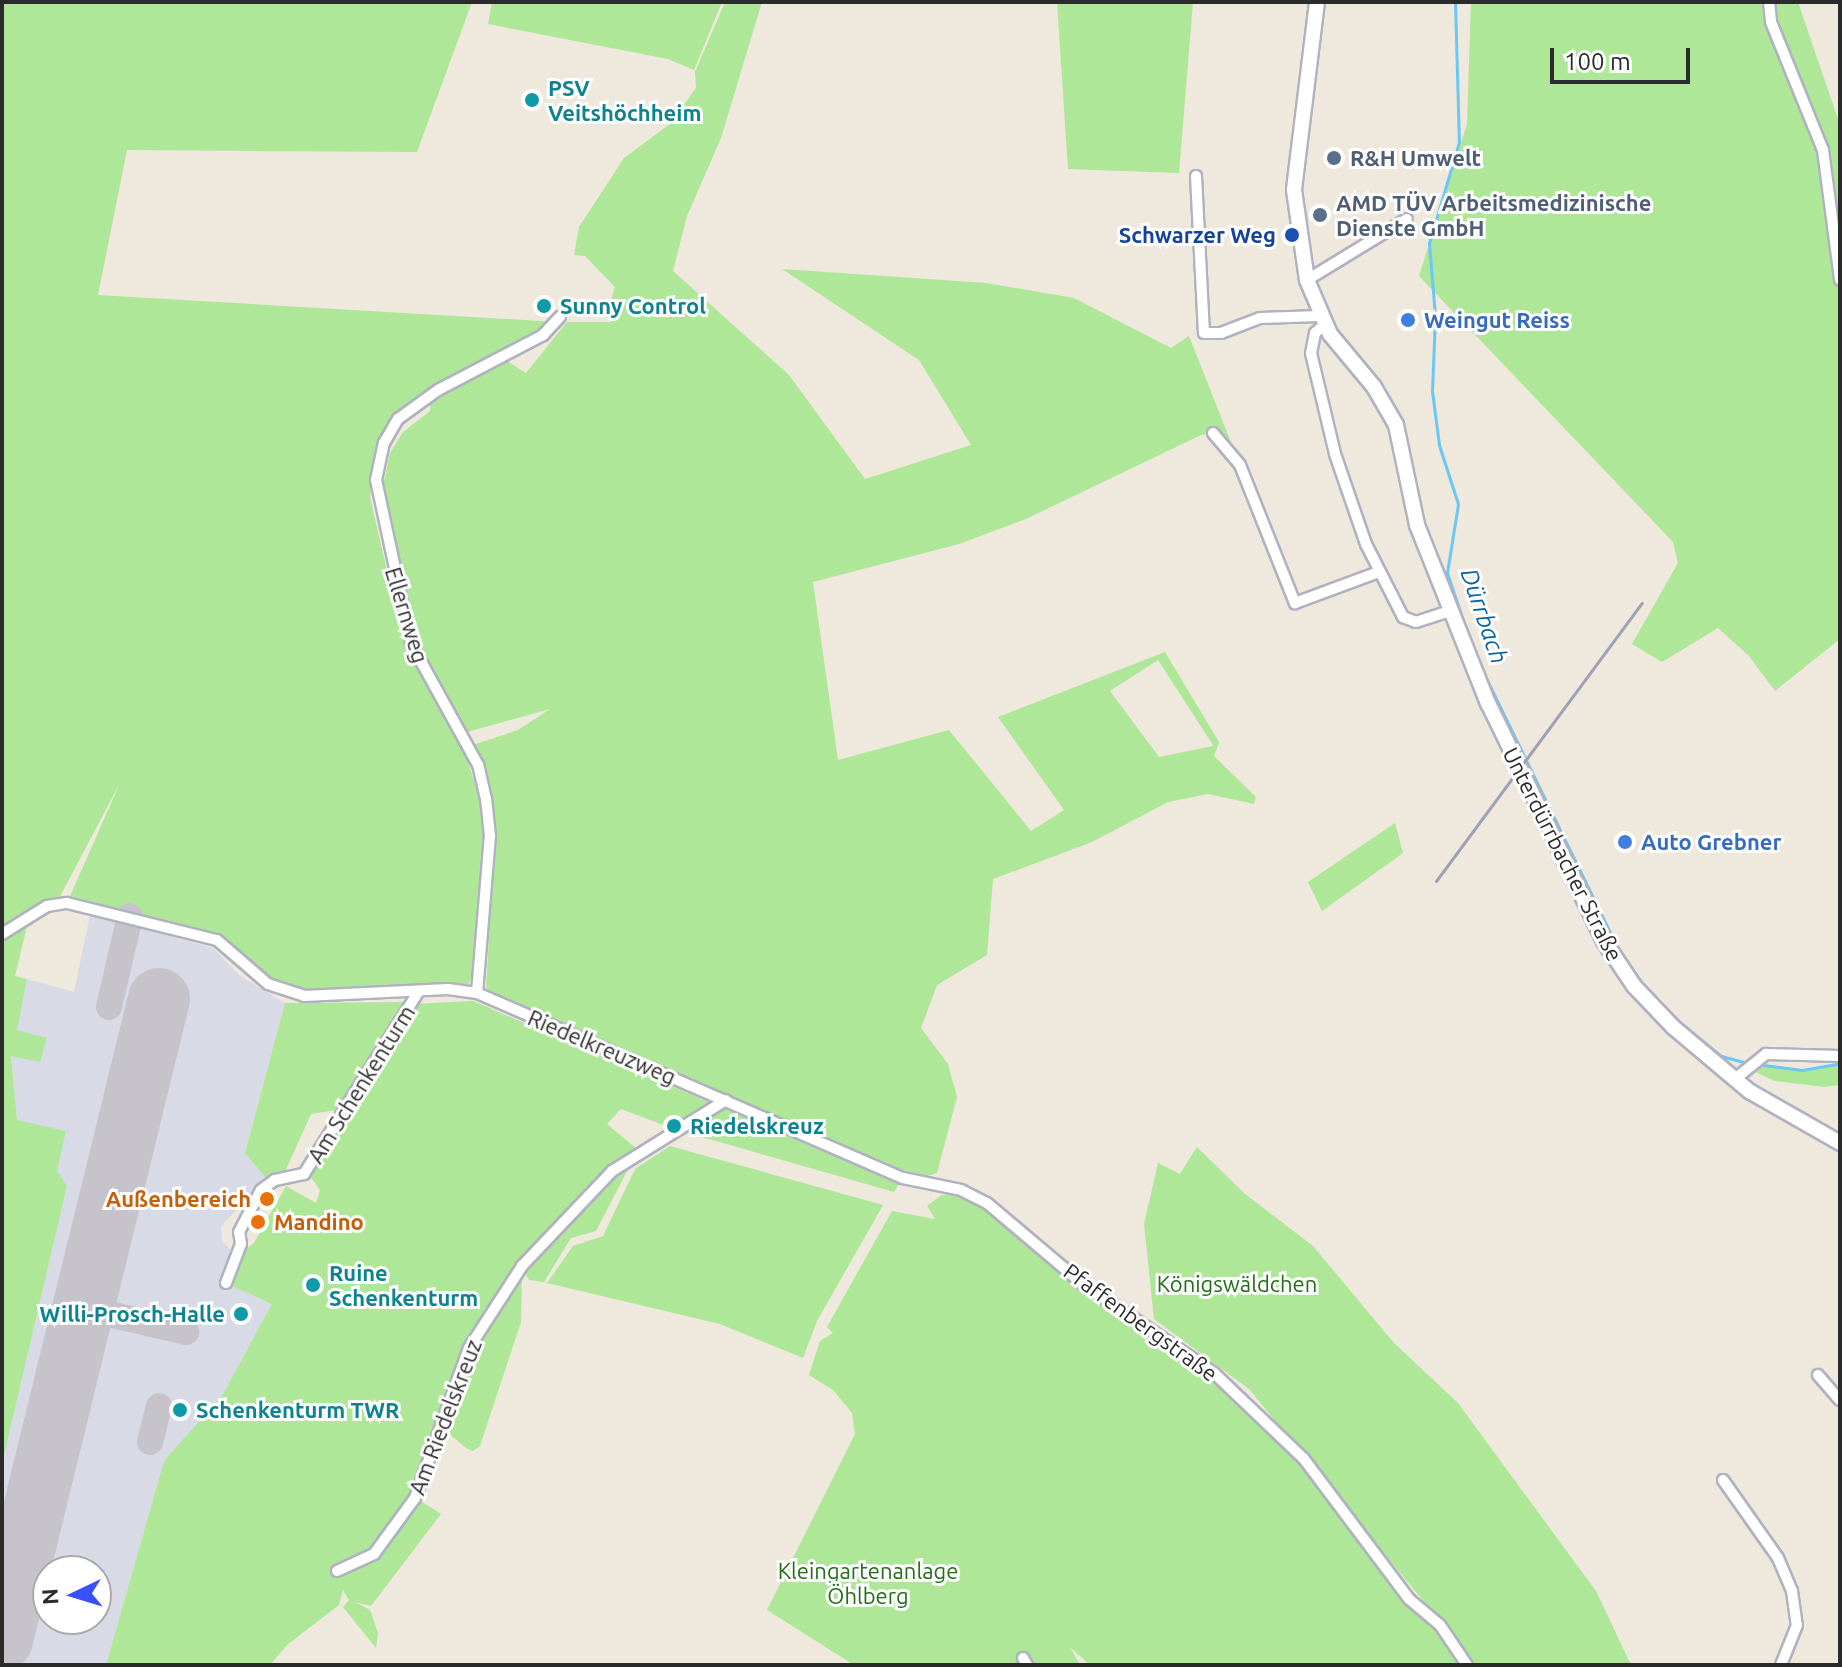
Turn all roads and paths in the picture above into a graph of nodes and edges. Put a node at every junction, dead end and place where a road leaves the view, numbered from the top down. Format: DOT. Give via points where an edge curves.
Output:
graph roads {
  1 [pos="1317,2"];
  2 [pos="1769,2"];
  3 [pos="1196,176"];
  4 [pos="1407,219"];
  5 [pos="1307,280"];
  6 [pos="1840,280"];
  7 [pos="560,317"];
  8 [pos="1322,321"];
  9 [pos="1213,433"];
  10 [pos="1379,572"];
  11 [pos="1450,611"];
  12 [pos="2,934"];
  13 [pos="419,991"];
  14 [pos="477,993"];
  15 [pos="1840,1056"];
  16 [pos="1735,1079"];
  17 [pos="726,1100"];
  18 [pos="1840,1143"];
  19 [pos="226,1283"];
  20 [pos="1818,1375"];
  21 [pos="1840,1400"];
  22 [pos="1723,1480"];
  23 [pos="337,1571"];
  24 [pos="1467,1665"];
  25 [pos="1781,1665"];
  1 -- 5 [label="street, Unterdürrbacher Straße" via="1294,190"];
  2 -- 6 [label="street" via="1771,22 1823,150"];
  3 -- 8 [label="street" via="1204,333 1221,333 1260,318"];
  4 -- 5 [label="street"];
  5 -- 8 [label="street, Unterdürrbacher Straße"];
  7 -- 14 [label="street, Ellernweg" via="543,335 408,411 384,443 376,480 411,643 478,765 486,799 490,836"];
  8 -- 10 [label="street" via="1311,353 1335,454"];
  8 -- 11 [label="street, Unterdürrbacher Straße" via="1396,425 1417,525"];
  9 -- 10 [label="street" via="1240,465 1295,603"];
  10 -- 11 [label="street" via="1408,621"];
  11 -- 16 [label="street, Unterdürrbacher Straße" via="1494,716 1620,967 1673,1027"];
  12 -- 13 [label="street" via="47,906 67,903 217,940 268,984 304,996"];
  13 -- 14 [label="street"];
  13 -- 19 [label="street, Am Schenkenturm" via="304,1174 275,1180 261,1190 239,1232 241,1244"];
  14 -- 17 [label="street, Riedelkreuzweg"];
  15 -- 16 [label="street" via="1766,1054"];
  16 -- 18 [label="street, Unterdürrbacher Straße"];
  17 -- 23 [label="street, Am Riedelskreuz" via="612,1171 522,1266 469,1348 415,1498 374,1554"];
  17 -- 24 [label="street, Pfaffenbergstraße" via="903,1178 961,1190 987,1203 1083,1284 1214,1373 1304,1459 1409,1599 1440,1625"];
  20 -- 21 [label="street"];
  22 -- 25 [label="street" via="1778,1558 1792,1591 1797,1625"];
}
